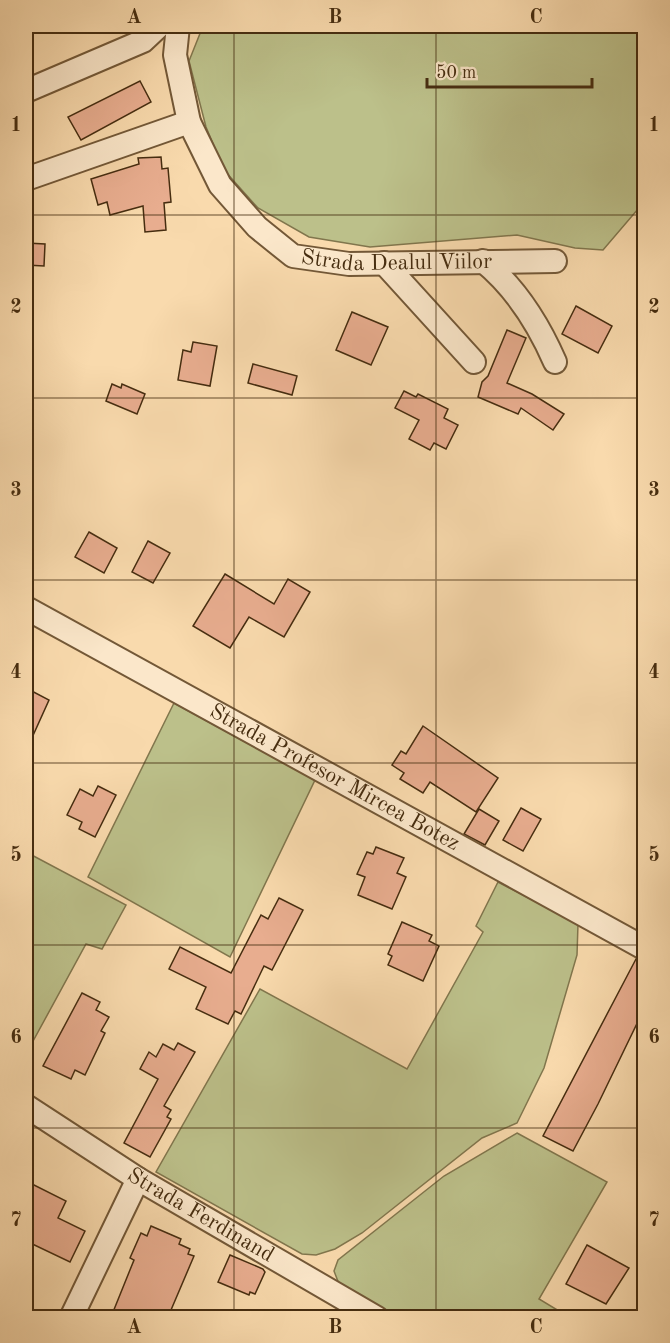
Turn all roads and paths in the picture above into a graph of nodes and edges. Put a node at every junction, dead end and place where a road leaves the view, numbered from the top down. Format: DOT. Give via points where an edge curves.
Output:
graph roads {
  1 [pos="159,26"];
  2 [pos="178,26"];
  3 [pos="26,91"];
  4 [pos="189,122"];
  5 [pos="26,179"];
  6 [pos="483,261"];
  7 [pos="555,261"];
  8 [pos="384,263"];
  9 [pos="474,362"];
  10 [pos="555,362"];
  11 [pos="26,608"];
  12 [pos="645,948"];
  13 [pos="26,1107"];
  14 [pos="138,1179"];
  15 [pos="71,1317"];
  16 [pos="377,1317"];
  1 -- 3 [label="street" via="143,41"];
  2 -- 4 [label="street, Strada Dealul Viilor" via="175,55"];
  4 -- 5 [label="street"];
  4 -- 8 [label="street, Strada Dealul Viilor" via="220,185 256,227 292,256 349,264"];
  6 -- 7 [label="street, Strada Dealul Viilor"];
  6 -- 8 [label="street, Strada Dealul Viilor"];
  6 -- 10 [label="street" via="523,303"];
  8 -- 9 [label="street"];
  11 -- 12 [label="street, Strada Profesor Mircea Botez"];
  13 -- 14 [label="street, Strada Ferdinand"];
  14 -- 15 [label="street"];
  14 -- 16 [label="street, Strada Ferdinand"];
}
